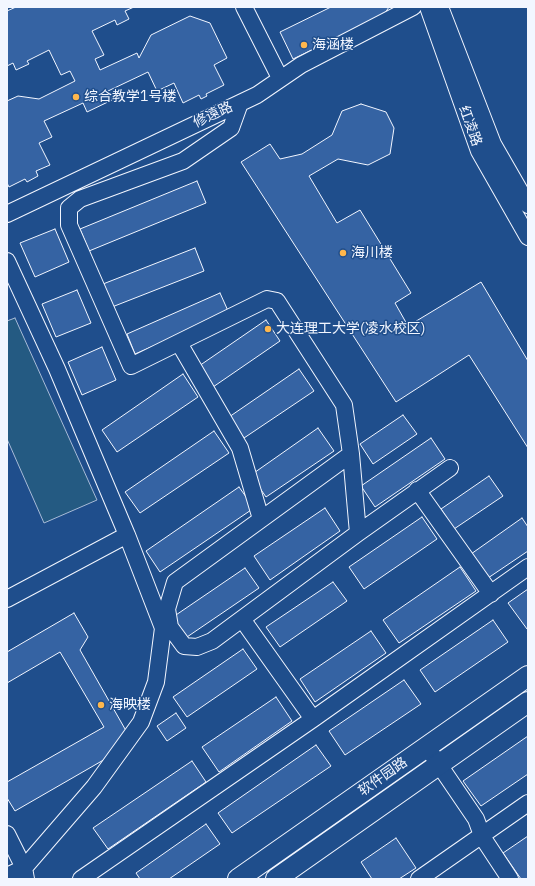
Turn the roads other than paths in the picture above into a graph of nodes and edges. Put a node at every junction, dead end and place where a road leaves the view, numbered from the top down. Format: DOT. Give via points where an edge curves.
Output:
graph roads {
  1 [pos="413,7"];
  2 [pos="428,7"];
  3 [pos="440,7"];
  4 [pos="248,8"];
  5 [pos="280,78"];
  6 [pos="240,103"];
  7 [pos="528,205"];
  8 [pos="7,214"];
  9 [pos="528,237"];
  10 [pos="7,261"];
  11 [pos="179,343"];
  12 [pos="351,454"];
  13 [pos="450,468"];
  14 [pos="417,490"];
  15 [pos="261,519"];
  16 [pos="358,532"];
  17 [pos="127,535"];
  18 [pos="528,567"];
  19 [pos="490,594"];
  20 [pos="7,599"];
  21 [pos="242,619"];
  22 [pos="528,676"];
  23 [pos="528,702"];
  24 [pos="314,718"];
  25 [pos="427,746"];
  26 [pos="439,764"];
  27 [pos="528,803"];
  28 [pos="7,834"];
  29 [pos="482,835"];
  30 [pos="25,873"];
  31 [pos="7,876"];
  32 [pos="81,879"];
  33 [pos="238,879"];
  34 [pos="276,879"];
  35 [pos="419,879"];
  36 [pos="510,879"];
  1 -- 5 [label="street, 修遠路"];
  2 -- 9 [label="street, 红凌路" via="479,150"];
  3 -- 7 [label="street, 红凌路" via="493,144"];
  4 -- 5 [label="street"];
  5 -- 6 [label="street, 修遠路" via="257,95"];
  6 -- 8 [label="street, 修遠路"];
  6 -- 11 [label="street" via="231,128 183,161 80,199 69,208 69,225 131,366"];
  10 -- 17 [label="street" via="57,369"];
  11 -- 12 [label="street" via="267,298 277,301 344,405"];
  11 -- 15 [label="street" via="240,448"];
  12 -- 15 [label="street"];
  12 -- 16 [label="street"];
  13 -- 14 [label="street"];
  14 -- 16 [label="street"];
  14 -- 19 [label="street"];
  15 -- 21 [label="street" via="175,582 167,609 170,627 184,646 197,647 212,641"];
  16 -- 21 [label="street"];
  17 -- 20 [label="street"];
  17 -- 30 [label="street" via="163,628 156,682 141,722 94,787"];
  18 -- 19 [label="street"];
  19 -- 24 [label="street"];
  21 -- 24 [label="street"];
  22 -- 25 [label="main road, 软件园路"];
  23 -- 26 [label="main road, 软件园路"];
  24 -- 32 [label="street"];
  25 -- 26 [label="street"];
  25 -- 33 [label="main road, 软件园路"];
  26 -- 29 [label="street" via="476,819"];
  26 -- 34 [label="main road, 软件园路"];
  27 -- 29 [label="street"];
  28 -- 30 [label="street"];
  29 -- 35 [label="street"];
  29 -- 36 [label="street"];
  30 -- 31 [label="street"];
}
